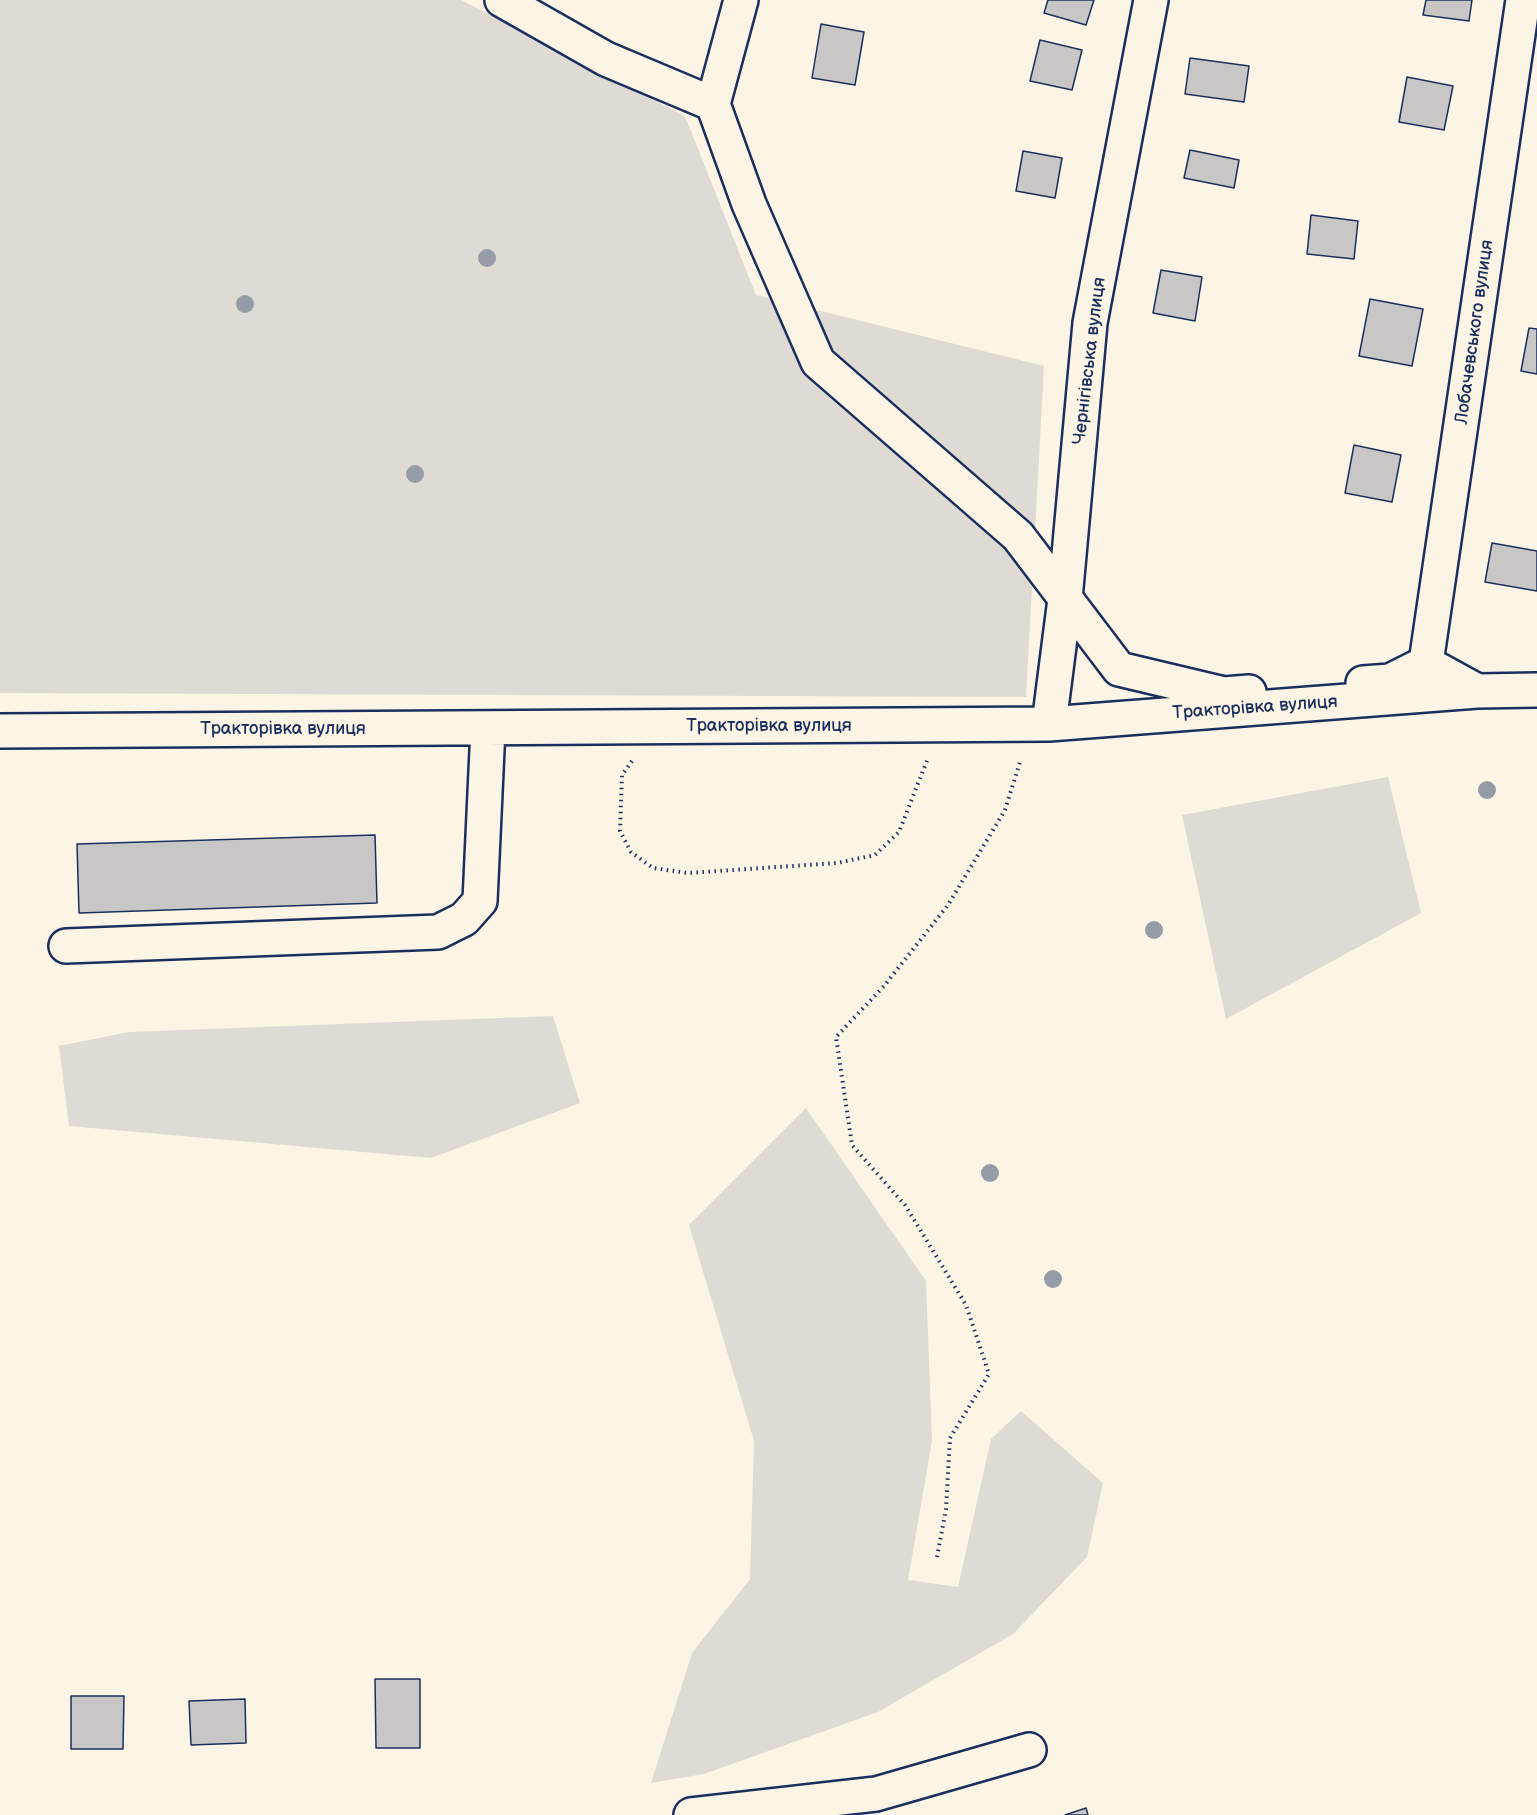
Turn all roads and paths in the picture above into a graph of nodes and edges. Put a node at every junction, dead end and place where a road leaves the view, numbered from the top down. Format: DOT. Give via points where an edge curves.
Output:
graph roads {
  1 [pos="502,0"];
  2 [pos="741,0"];
  3 [pos="1151,0"];
  4 [pos="1523,0"];
  5 [pos="713,104"];
  6 [pos="1065,599"];
  7 [pos="1426,663"];
  8 [pos="1537,690"];
  9 [pos="1477,691"];
  10 [pos="1041,724"];
  11 [pos="946,725"];
  12 [pos="660,727"];
  13 [pos="488,728"];
  14 [pos="0,731"];
  15 [pos="66,946"];
  16 [pos="937,1557"];
  17 [pos="1029,1750"];
  18 [pos="691,1815"];
  1 -- 5 [label="street" via="606,59"];
  2 -- 5 [label="street"];
  3 -- 6 [label="street, Чернігівська вулиця" via="1090,323"];
  4 -- 7 [label="street, Лобачевського вулиця"];
  5 -- 6 [label="street" via="749,204 818,362 1018,536"];
  6 -- 7 [label="street" via="1119,669 1224,694 1390,681"];
  6 -- 10 [label="street, Чернігівська вулиця"];
  7 -- 9 [label="street"];
  8 -- 9 [label="street, Тракторівка вулиця"];
  9 -- 10 [label="street, Тракторівка вулиця"];
  10 -- 11 [label="street, Тракторівка вулиця"];
  10 -- 16 [label="path" via="1005,810 948,905 884,986 836,1037 852,1145 905,1205 966,1305 989,1374 951,1438 946,1509"];
  11 -- 12 [label="street, Тракторівка вулиця"];
  11 -- 12 [label="path" via="929,756 899,832 875,855 837,863 688,873 653,868 631,852 620,831 622,775"];
  12 -- 13 [label="street, Тракторівка вулиця"];
  13 -- 14 [label="street, Тракторівка вулиця"];
  13 -- 15 [label="street" via="480,901 464,920 438,932"];
  17 -- 18 [label="street" via="876,1794"];
}
